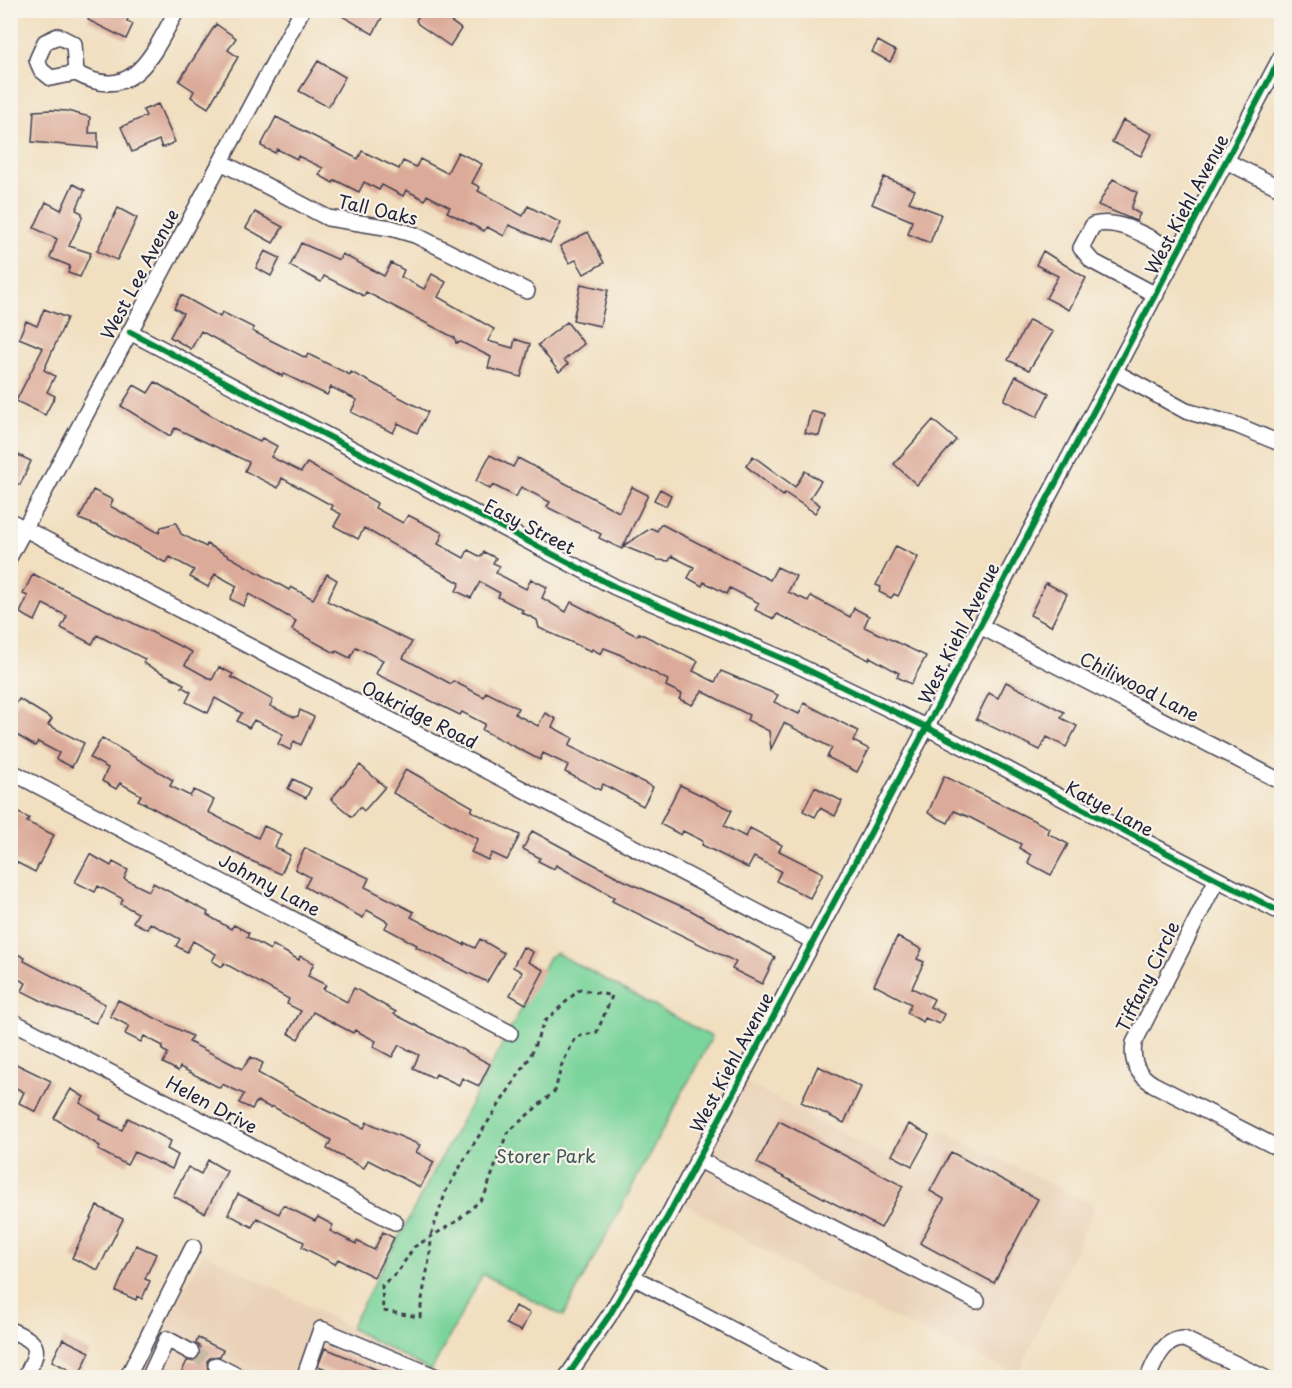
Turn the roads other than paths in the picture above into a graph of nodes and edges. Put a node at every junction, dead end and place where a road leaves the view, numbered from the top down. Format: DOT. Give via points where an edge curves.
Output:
graph roads {
  1 [pos="177,10"];
  2 [pos="302,10"];
  3 [pos="1281,55"];
  4 [pos="76,73"];
  5 [pos="1226,160"];
  6 [pos="221,162"];
  7 [pos="1281,189"];
  8 [pos="1178,252"];
  9 [pos="527,291"];
  10 [pos="1156,295"];
  11 [pos="130,332"];
  12 [pos="1115,372"];
  13 [pos="1281,444"];
  14 [pos="10,521"];
  15 [pos="26,529"];
  16 [pos="10,556"];
  17 [pos="980,626"];
  18 [pos="926,727"];
  19 [pos="10,771"];
  20 [pos="1281,782"];
  21 [pos="1216,881"];
  22 [pos="1281,913"];
  23 [pos="811,940"];
  24 [pos="10,1020"];
  25 [pos="510,1033"];
  26 [pos="1281,1150"];
  27 [pos="698,1159"];
  28 [pos="395,1222"];
  29 [pos="193,1247"];
  30 [pos="633,1277"];
  31 [pos="977,1301"];
  32 [pos="10,1330"];
  33 [pos="191,1352"];
  34 [pos="216,1365"];
  35 [pos="25,1377"];
  36 [pos="127,1377"];
  37 [pos="149,1377"];
  38 [pos="241,1377"];
  39 [pos="304,1377"];
  40 [pos="439,1377"];
  41 [pos="566,1377"];
  42 [pos="823,1377"];
  43 [pos="1148,1377"];
  44 [pos="1264,1377"];
  1 -- 4 [label="street" via="150,58 131,77 107,84 95,83"];
  2 -- 6 [label="street, West Lee Avenue"];
  3 -- 5 [label="street, West Kiehl Avenue"];
  5 -- 7 [label="street"];
  5 -- 8 [label="street, West Kiehl Avenue"];
  6 -- 9 [label="street, Tall Oaks" via="328,218 415,235"];
  6 -- 11 [label="street, West Lee Avenue"];
  8 -- 10 [label="street, West Kiehl Avenue"];
  8 -- 10 [label="street" via="1127,228 1104,222 1093,225 1085,240 1081,248 1092,261"];
  10 -- 12 [label="street, West Kiehl Avenue"];
  11 -- 15 [label="street, West Lee Avenue"];
  11 -- 18 [label="street, Easy Street" via="615,587 793,663"];
  12 -- 13 [label="street" via="1186,411 1244,427"];
  12 -- 17 [label="street, West Kiehl Avenue"];
  14 -- 15 [label="street, Oakridge Road"];
  15 -- 16 [label="street, West Lee Avenue"];
  15 -- 23 [label="street, Oakridge Road"];
  17 -- 18 [label="street, West Kiehl Avenue"];
  17 -- 20 [label="street, Chiliwood Lane"];
  18 -- 21 [label="street, Katye Lane"];
  18 -- 23 [label="street, West Kiehl Avenue"];
  19 -- 25 [label="street, Johnny Lane"];
  21 -- 22 [label="street, Katye Lane"];
  21 -- 26 [label="street, Tiffany Circle" via="1134,1043 1132,1055 1139,1072 1153,1084"];
  23 -- 27 [label="street, West Kiehl Avenue"];
  24 -- 28 [label="street, Helen Drive"];
  27 -- 30 [label="street, West Kiehl Avenue"];
  27 -- 31 [label="street"];
  29 -- 36 [label="street"];
  30 -- 41 [label="street, West Kiehl Avenue"];
  30 -- 42 [label="street"];
  32 -- 35 [label="street" via="32,1340 36,1346 36,1355"];
  33 -- 37 [label="street" via="167,1339"];
  34 -- 38 [label="street"];
  39 -- 40 [label="street" via="321,1329"];
  43 -- 44 [label="street" via="1164,1346 1184,1339"];
}
